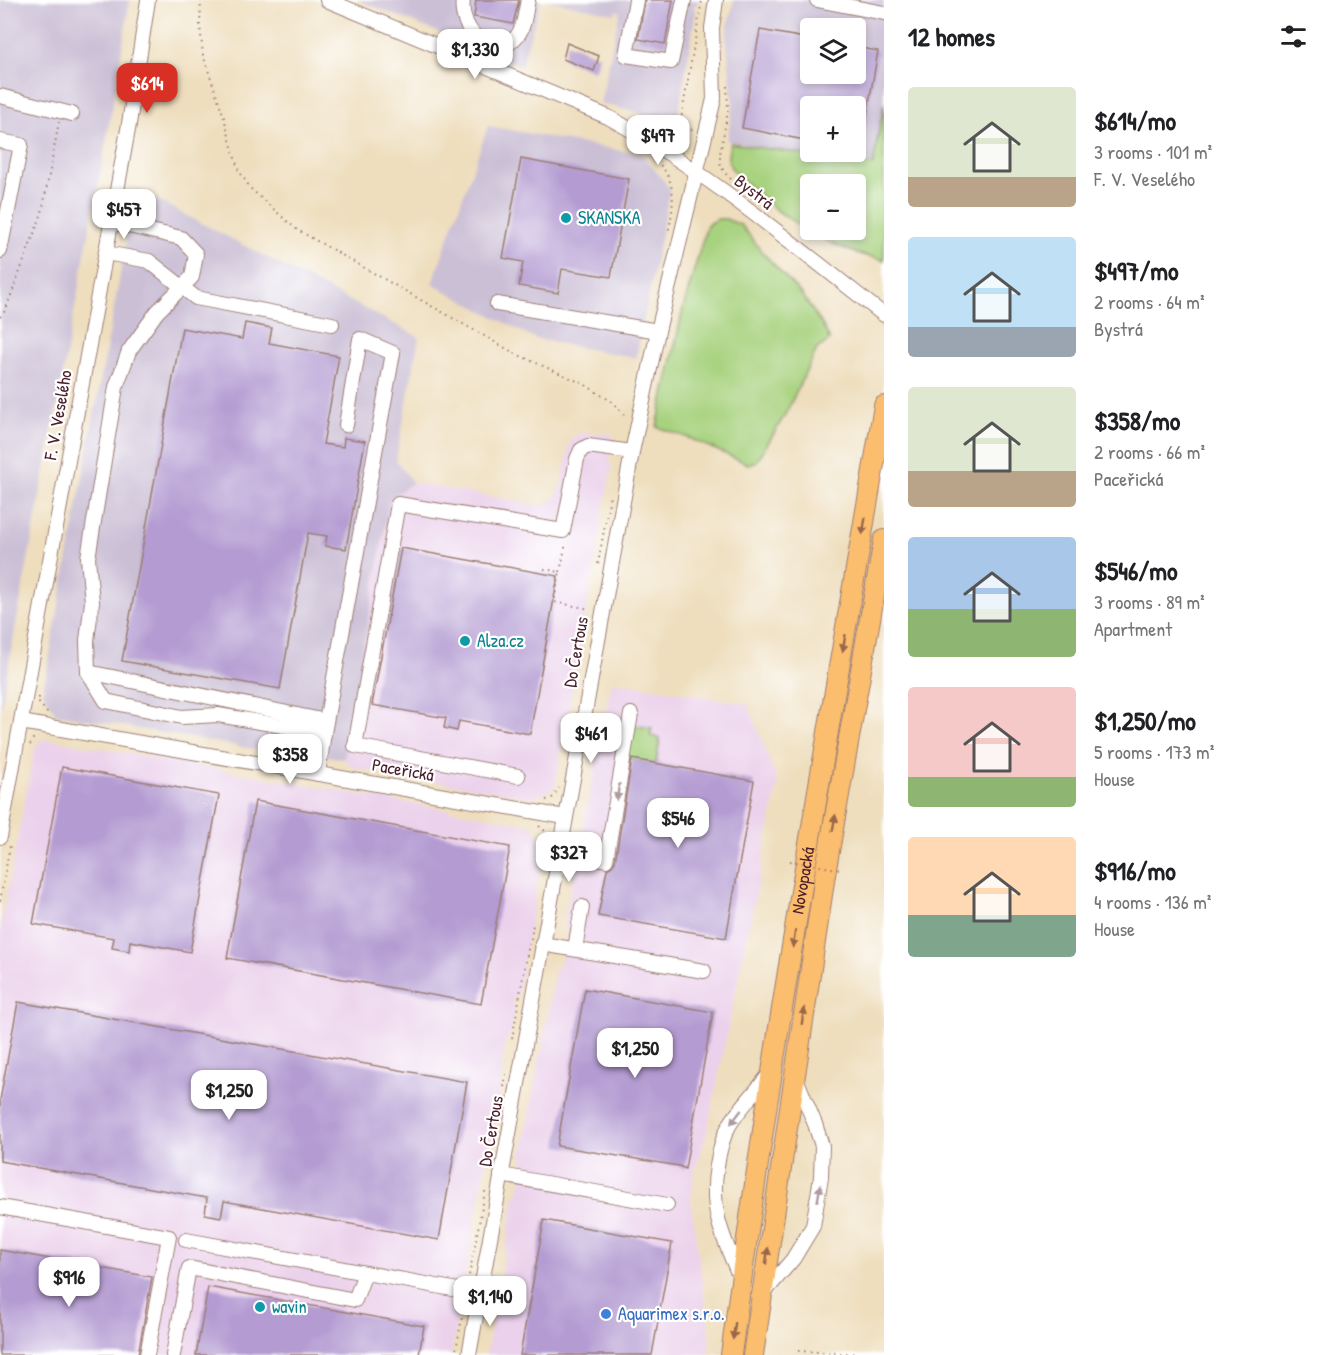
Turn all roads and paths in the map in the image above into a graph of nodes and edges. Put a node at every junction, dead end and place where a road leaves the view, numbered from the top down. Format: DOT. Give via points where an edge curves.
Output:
graph roads {
  1 [pos="148,0"];
  2 [pos="201,0"];
  3 [pos="327,0"];
  4 [pos="463,0"];
  5 [pos="528,0"];
  6 [pos="636,0"];
  7 [pos="684,0"];
  8 [pos="716,0"];
  9 [pos="817,0"];
  10 [pos="884,13"];
  11 [pos="0,96"];
  12 [pos="67,112"];
  13 [pos="680,125"];
  14 [pos="695,131"];
  15 [pos="0,141"];
  16 [pos="697,171"];
  17 [pos="112,222"];
  18 [pos="0,251"];
  19 [pos="106,253"];
  20 [pos="182,287"];
  21 [pos="497,304"];
  22 [pos="884,315"];
  23 [pos="0,317"];
  24 [pos="332,324"];
  25 [pos="658,331"];
  26 [pos="884,406"];
  27 [pos="629,407"];
  28 [pos="346,425"];
  29 [pos="632,452"];
  30 [pos="612,487"];
  31 [pos="884,540"];
  32 [pos="598,564"];
  33 [pos="544,569"];
  34 [pos="590,609"];
  35 [pos="88,672"];
  36 [pos="631,714"];
  37 [pos="21,722"];
  38 [pos="325,727"];
  39 [pos="40,737"];
  40 [pos="28,749"];
  41 [pos="318,774"];
  42 [pos="518,776"];
  43 [pos="559,788"];
  44 [pos="538,813"];
  45 [pos="565,818"];
  46 [pos="5,840"];
  47 [pos="591,857"];
  48 [pos="545,860"];
  49 [pos="790,861"];
  50 [pos="843,870"];
  51 [pos="0,901"];
  52 [pos="582,907"];
  53 [pos="535,916"];
  54 [pos="542,944"];
  55 [pos="575,949"];
  56 [pos="704,971"];
  57 [pos="512,1040"];
  58 [pos="773,1071"];
  59 [pos="794,1074"];
  60 [pos="501,1175"];
  61 [pos="484,1196"];
  62 [pos="667,1205"];
  63 [pos="0,1207"];
  64 [pos="186,1240"];
  65 [pos="365,1273"];
  66 [pos="741,1280"];
  67 [pos="473,1293"];
  68 [pos="761,1297"];
  69 [pos="798,1351"];
  70 [pos="147,1355"];
  71 [pos="172,1355"];
  72 [pos="455,1355"];
  73 [pos="469,1355"];
  74 [pos="731,1355"];
  75 [pos="753,1355"];
  76 [pos="883,1355"];
  1 -- 17 [label="street, F. V. Veselého"];
  2 -- 27 [label="path" via="203,54 238,169 250,188 305,235 516,354 584,384 614,403 626,417"];
  3 -- 16 [label="street, Bystrá" via="608,117"];
  4 -- 5 [label="street" via="465,25 479,40 493,46 505,45 518,36"];
  6 -- 7 [label="street" via="626,55 671,62"];
  8 -- 16 [label="street, Do Čertous" via="712,28 714,99"];
  9 -- 10 [label="street"];
  11 -- 12 [label="street"];
  12 -- 23 [label="path" via="42,213"];
  13 -- 14 [label="path"];
  15 -- 18 [label="street" via="21,145"];
  16 -- 22 [label="street, Bystrá"];
  16 -- 25 [label="street, Do Čertous"];
  17 -- 19 [label="street, F. V. Veselého"];
  17 -- 20 [label="street" via="181,238 195,254 192,277"];
  19 -- 20 [label="street" via="149,261"];
  19 -- 37 [label="street, F. V. Veselého"];
  20 -- 24 [label="street" via="196,298"];
  20 -- 35 [label="street" via="157,312 129,351 116,387 87,558 92,603"];
  21 -- 25 [label="street"];
  25 -- 29 [label="street, Do Čertous"];
  26 -- 58 [label="highway, Novopacká, one-way"];
  28 -- 38 [label="street" via="360,339 393,353"];
  29 -- 42 [label="street" via="588,446 581,450 563,531 398,504 355,746"];
  29 -- 45 [label="street, Do Čertous"];
  30 -- 32 [label="path"];
  59 -- 31 [label="highway, Novopacká, one-way"];
  33 -- 34 [label="path" via="560,572 554,603"];
  35 -- 38 [label="street"];
  35 -- 38 [label="street" via="106,701 182,717 218,715"];
  36 -- 47 [label="street, one-way" via="606,860"];
  37 -- 41 [label="street, Paceřická"];
  37 -- 46 [label="street, F. V. Veselého"];
  38 -- 41 [label="street"];
  39 -- 40 [label="path" via="33,739"];
  41 -- 44 [label="street, Paceřická"];
  43 -- 44 [label="path" via="552,798 541,802"];
  44 -- 45 [label="street, Paceřická"];
  44 -- 48 [label="path" via="536,823 544,830 547,849"];
  45 -- 54 [label="street, Do Čertous"];
  46 -- 51 [label="path"];
  49 -- 50 [label="path, bridge"];
  52 -- 55 [label="street"];
  53 -- 57 [label="path"];
  54 -- 55 [label="street"];
  54 -- 60 [label="street, Do Čertous"];
  55 -- 56 [label="street"];
  58 -- 66 [label="highway, Novopacká"];
  58 -- 66 [label="street, one-way" via="729,1126 715,1174 714,1206"];
  68 -- 59 [label="highway, Novopacká, one-way"];
  68 -- 59 [label="street, one-way" via="793,1259 813,1226 821,1177 822,1146"];
  60 -- 62 [label="street"];
  60 -- 67 [label="street, Do Čertous"];
  61 -- 67 [label="path"];
  63 -- 70 [label="street" via="169,1237"];
  64 -- 65 [label="street"];
  65 -- 67 [label="street"];
  65 -- 71 [label="street" via="356,1300 189,1268"];
  66 -- 74 [label="highway, Novopacká, one-way"];
  67 -- 72 [label="path"];
  67 -- 73 [label="street, Do Čertous"];
  68 -- 75 [label="highway, Novopacká"];
  69 -- 76 [label="path"];
}
